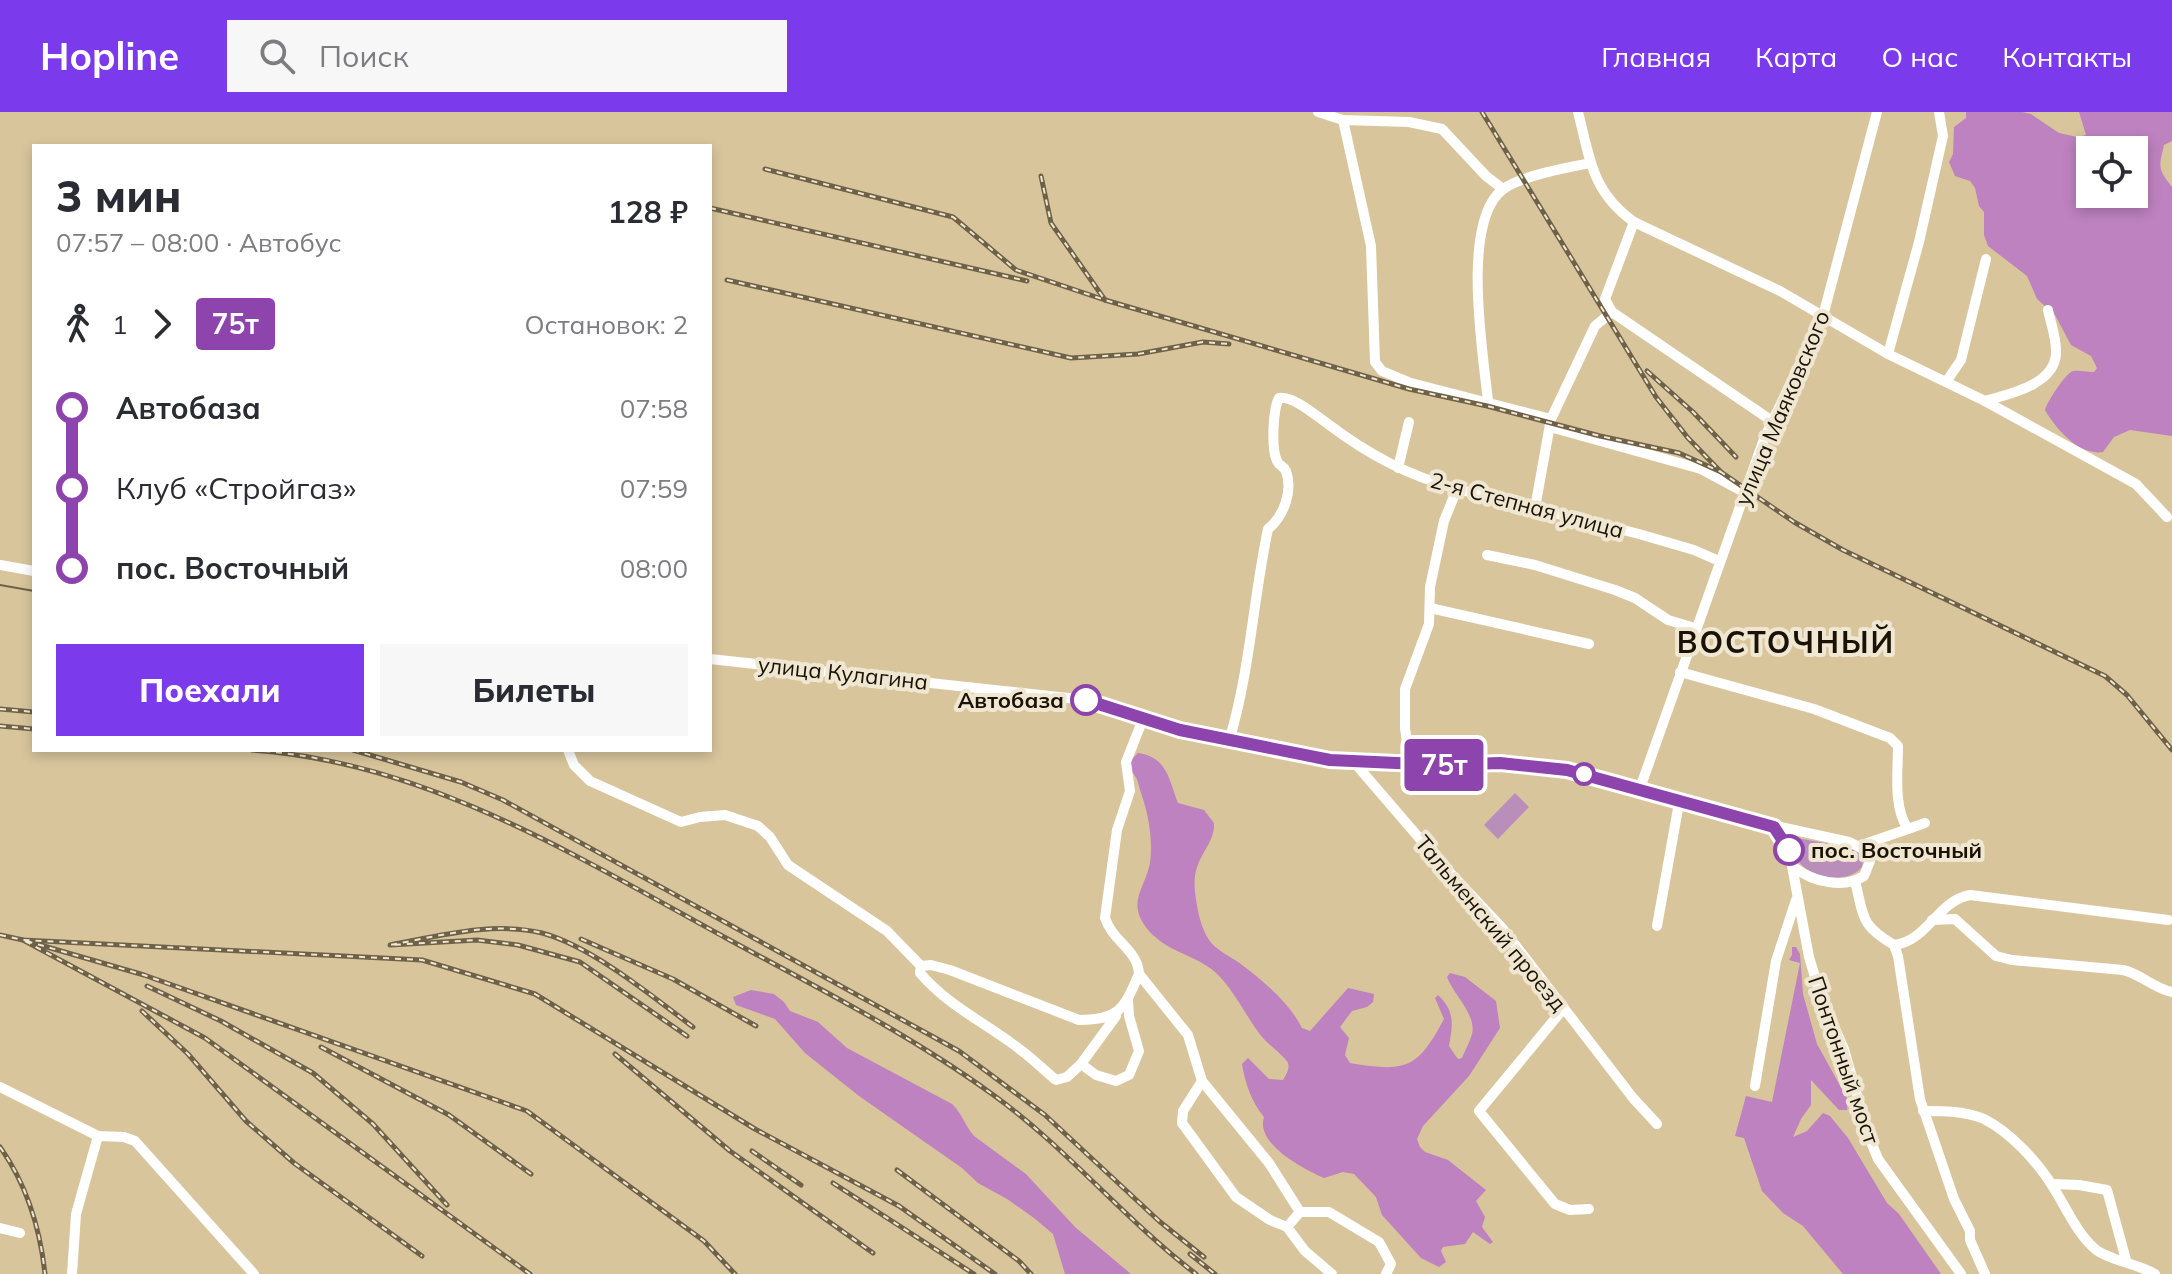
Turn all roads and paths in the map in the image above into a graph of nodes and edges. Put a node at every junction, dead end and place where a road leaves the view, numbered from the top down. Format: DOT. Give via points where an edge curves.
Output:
graph roads {
  1 [pos="1318,112"];
  2 [pos="1578,112"];
  3 [pos="1877,112"];
  4 [pos="1939,112"];
  5 [pos="1343,120"];
  6 [pos="1591,163"];
  7 [pos="1503,189"];
  8 [pos="1634,222"];
  9 [pos="1986,259"];
  10 [pos="2048,310"];
  11 [pos="1612,312"];
  12 [pos="1823,316"];
  13 [pos="1888,354"];
  14 [pos="1946,382"];
  15 [pos="1488,401"];
  16 [pos="1985,401"];
  17 [pos="1772,421"];
  18 [pos="1409,422"];
  19 [pos="1550,423"];
  20 [pos="1398,468"];
  21 [pos="1457,489"];
  22 [pos="1744,492"];
  23 [pos="1535,508"];
  24 [pos="2167,517"];
  25 [pos="1487,555"];
  26 [pos="1719,561"];
  27 [pos="0,565"];
  28 [pos="32,571"];
  29 [pos="1430,608"];
  30 [pos="1695,628"];
  31 [pos="1589,644"];
  32 [pos="712,659"];
  33 [pos="1680,672"];
  34 [pos="1143,719"];
  35 [pos="1229,741"];
  36 [pos="569,752"];
  37 [pos="1353,761"];
  38 [pos="1410,764"];
  39 [pos="1639,791"];
  40 [pos="1679,803"];
  41 [pos="1925,823"];
  42 [pos="1774,827"];
  43 [pos="1908,829"];
  44 [pos="1859,846"];
  45 [pos="1795,868"];
  46 [pos="1855,881"];
  47 [pos="1797,898"];
  48 [pos="1932,920"];
  49 [pos="2168,920"];
  50 [pos="1657,926"];
  51 [pos="1894,945"];
  52 [pos="921,966"];
  53 [pos="1139,974"];
  54 [pos="2172,992"];
  55 [pos="1128,1000"];
  56 [pos="1564,1008"];
  57 [pos="1116,1016"];
  58 [pos="1081,1064"];
  59 [pos="1202,1081"];
  60 [pos="1755,1086"];
  61 [pos="0,1087"];
  62 [pos="1923,1111"];
  63 [pos="1657,1124"];
  64 [pos="98,1136"];
  65 [pos="2052,1184"];
  66 [pos="1589,1209"];
  67 [pos="1300,1212"];
  68 [pos="1287,1227"];
  69 [pos="0,1228"];
  70 [pos="20,1233"];
  71 [pos="2132,1267"];
  72 [pos="72,1274"];
  73 [pos="254,1274"];
  74 [pos="1332,1274"];
  75 [pos="1386,1274"];
  76 [pos="1961,1274"];
  77 [pos="1985,1274"];
  78 [pos="2155,1274"];
  1 -- 5 [label="street"];
  2 -- 6 [label="street"];
  3 -- 12 [label="street, улица Маяковского"];
  4 -- 13 [label="street" via="1943,136"];
  5 -- 7 [label="street" via="1442,129"];
  5 -- 15 [label="street" via="1371,246 1375,362 1390,375"];
  6 -- 7 [label="street"];
  6 -- 8 [label="street" via="1615,208"];
  7 -- 15 [label="street" via="1486,209 1480,232"];
  8 -- 11 [label="street" via="1605,299"];
  8 -- 12 [label="street"];
  9 -- 14 [label="street" via="1961,360"];
  10 -- 16 [label="street" via="2057,350 2051,370 2032,385"];
  11 -- 17 [label="street"];
  11 -- 19 [label="street" via="1595,326"];
  12 -- 13 [label="street"];
  12 -- 17 [label="street, улица Маяковского"];
  13 -- 14 [label="street"];
  14 -- 16 [label="street"];
  15 -- 19 [label="street"];
  16 -- 24 [label="street" via="2136,484"];
  17 -- 22 [label="street, улица Маяковского"];
  18 -- 20 [label="street"];
  19 -- 22 [label="street" via="1701,469"];
  19 -- 23 [label="street"];
  20 -- 21 [label="street, 2-я Степная улица"];
  20 -- 35 [label="street, 2-я Степная улица" via="1288,398 1277,400 1274,440 1277,461 1286,470 1287,497 1281,519 1268,529"];
  21 -- 23 [label="street, 2-я Степная улица"];
  21 -- 29 [label="street" via="1444,521"];
  22 -- 26 [label="street, улица Маяковского"];
  23 -- 26 [label="street, 2-я Степная улица"];
  25 -- 30 [label="street" via="1615,590 1668,620"];
  26 -- 30 [label="street, улица Маяковского"];
  27 -- 28 [label="street"];
  29 -- 31 [label="street"];
  29 -- 38 [label="street" via="1405,689"];
  30 -- 33 [label="street, улица Маяковского"];
  32 -- 34 [label="street, улица Кулагина" via="1086,700"];
  33 -- 39 [label="street, улица Маяковского"];
  33 -- 43 [label="street" via="1814,709 1895,741 1901,813"];
  34 -- 35 [label="street, улица Кулагина"];
  34 -- 53 [label="street" via="1126,762 1130,791 1117,830 1105,918 1109,931 1132,953"];
  35 -- 37 [label="street, улица Кулагина"];
  36 -- 52 [label="street" via="590,781 681,822 725,815 758,826 788,865 887,931"];
  37 -- 38 [label="street, улица Кулагина"];
  37 -- 56 [label="street, Тальменский проезд" via="1503,929"];
  38 -- 39 [label="street, улица Кулагина" via="1540,766"];
  39 -- 40 [label="street, улица Кулагина"];
  40 -- 42 [label="street, улица Кулагина"];
  40 -- 50 [label="street"];
  41 -- 43 [label="street"];
  42 -- 44 [label="street, улица Кулагина"];
  42 -- 45 [label="street"];
  43 -- 44 [label="street"];
  44 -- 46 [label="street" via="1870,861 1864,876"];
  45 -- 46 [label="street" via="1816,879"];
  45 -- 47 [label="street, Понтонный мост"];
  46 -- 51 [label="street" via="1864,920"];
  47 -- 60 [label="street" via="1776,961"];
  47 -- 76 [label="street, Понтонный мост" via="1821,997 1844,1049 1869,1137 1885,1169"];
  48 -- 49 [label="street" via="1952,902 1970,895"];
  48 -- 51 [label="street" via="1916,939"];
  48 -- 54 [label="street" via="1960,922 1996,956 2123,970"];
  51 -- 62 [label="street"];
  52 -- 57 [label="street" via="950,970 1079,1020"];
  52 -- 58 [label="street" via="920,973 959,1009 1056,1080"];
  53 -- 55 [label="street"];
  53 -- 59 [label="street" via="1188,1035"];
  55 -- 57 [label="street"];
  55 -- 58 [label="street" via="1139,1051 1129,1075 1109,1080"];
  56 -- 63 [label="street, Тальменский проезд"];
  56 -- 66 [label="street" via="1479,1111 1555,1204"];
  57 -- 58 [label="street"];
  59 -- 67 [label="street" via="1269,1163"];
  59 -- 68 [label="street" via="1183,1111 1182,1123 1236,1197"];
  61 -- 64 [label="street"];
  62 -- 65 [label="street" via="1984,1119"];
  62 -- 77 [label="street"];
  64 -- 72 [label="street" via="76,1214"];
  64 -- 73 [label="street" via="135,1141"];
  65 -- 71 [label="street" via="2094,1249"];
  65 -- 71 [label="street" via="2107,1190"];
  67 -- 68 [label="street"];
  67 -- 75 [label="street" via="1325,1210 1373,1238 1390,1259"];
  68 -- 74 [label="street"];
  69 -- 70 [label="street"];
  71 -- 78 [label="street"];
}
